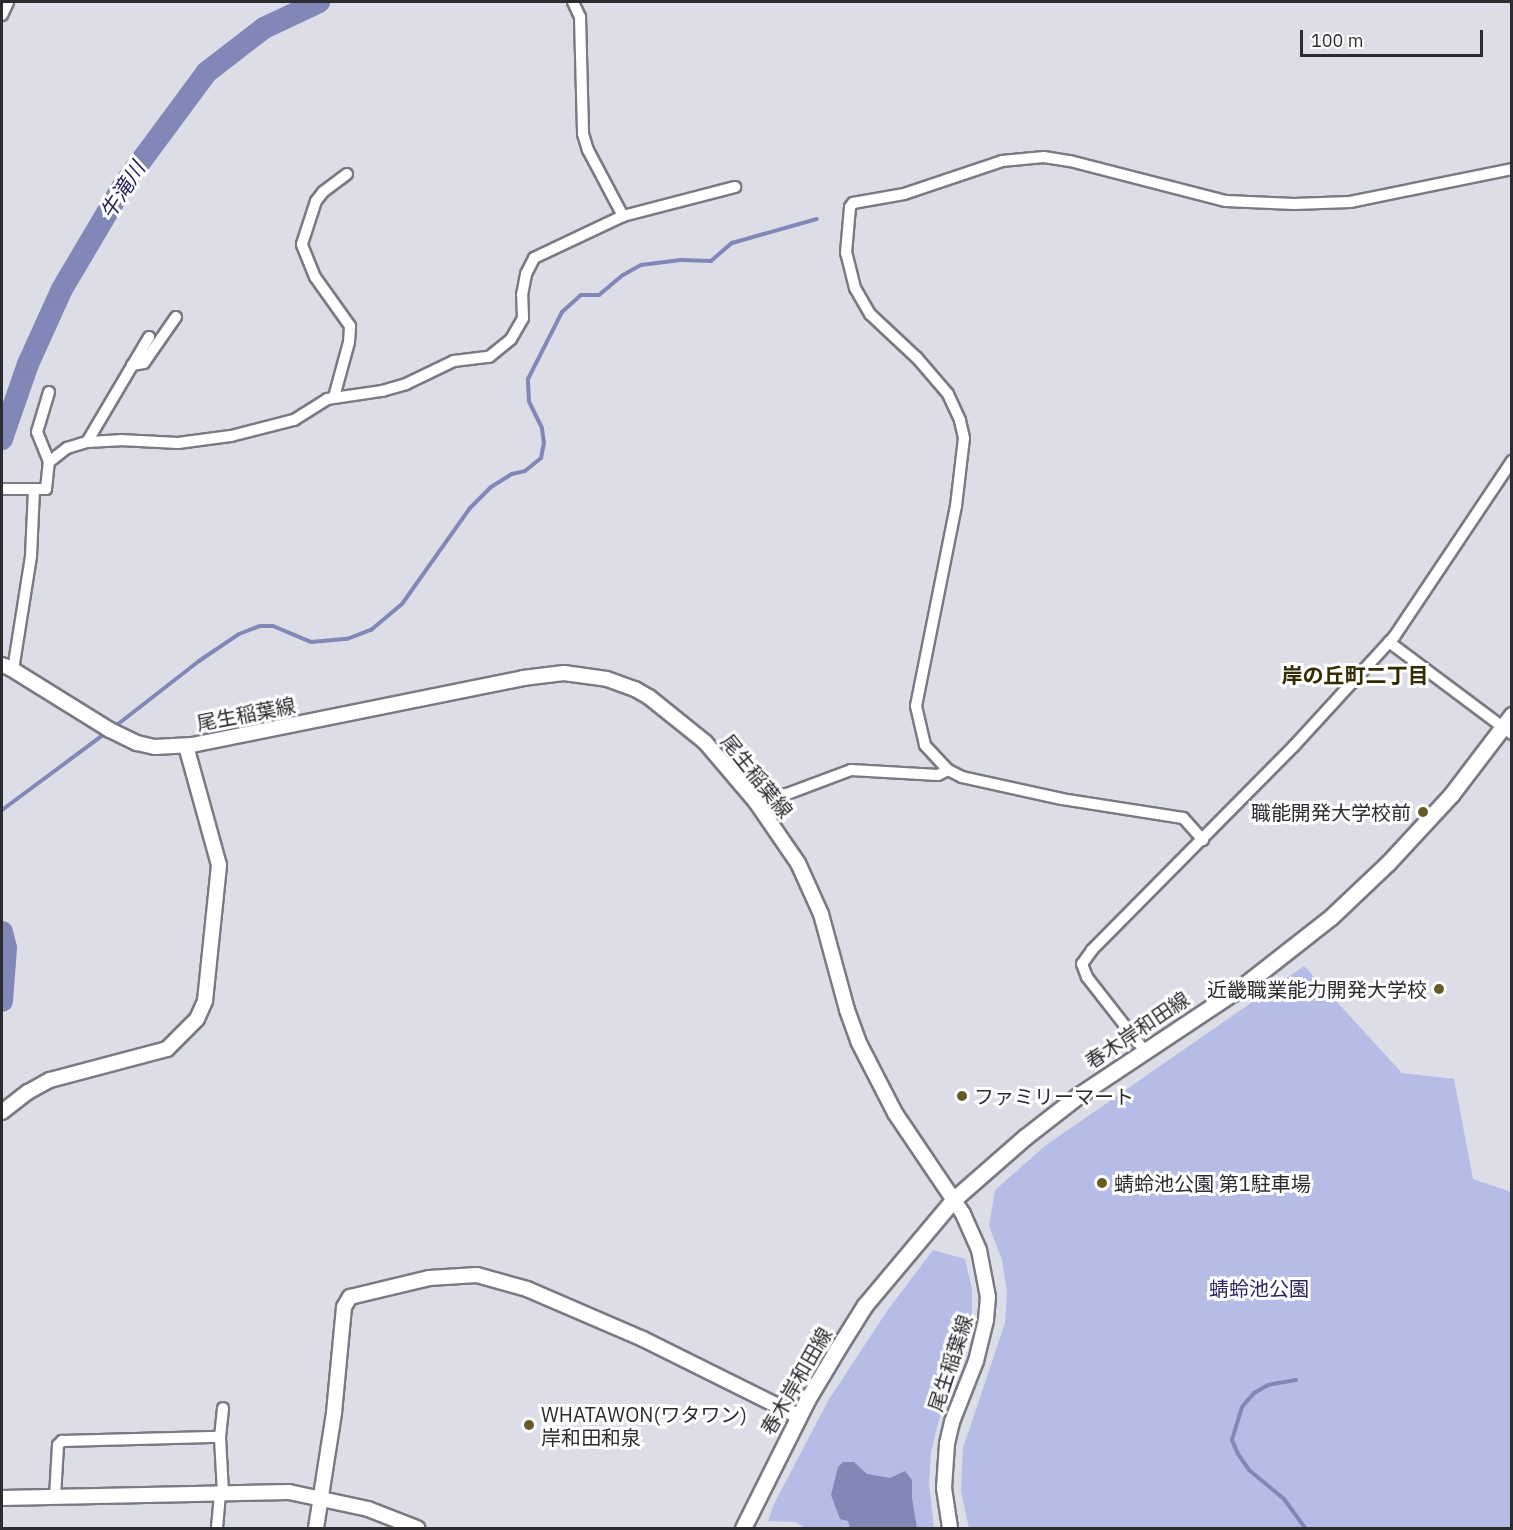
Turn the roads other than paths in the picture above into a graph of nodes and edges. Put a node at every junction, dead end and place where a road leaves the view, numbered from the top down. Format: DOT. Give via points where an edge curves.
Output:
graph roads {
  1 [pos="8,2"];
  2 [pos="573,2"];
  3 [pos="2,15"];
  4 [pos="1512,169"];
  5 [pos="347,174"];
  6 [pos="735,187"];
  7 [pos="623,216"];
  8 [pos="176,317"];
  9 [pos="148,338"];
  10 [pos="132,365"];
  11 [pos="49,392"];
  12 [pos="334,397"];
  13 [pos="87,442"];
  14 [pos="1512,461"];
  15 [pos="49,462"];
  16 [pos="7,490"];
  17 [pos="34,490"];
  18 [pos="1389,642"];
  19 [pos="8,668"];
  20 [pos="1509,725"];
  21 [pos="186,746"];
  22 [pos="948,770"];
  23 [pos="756,802"];
  24 [pos="1203,840"];
  25 [pos="1144,1050"];
  26 [pos="2,1112"];
  27 [pos="953,1200"];
  28 [pos="223,1408"];
  29 [pos="798,1416"];
  30 [pos="220,1437"];
  31 [pos="221,1493"];
  32 [pos="55,1497"];
  33 [pos="2,1498"];
  34 [pos="322,1498"];
  35 [pos="217,1528"];
  36 [pos="316,1528"];
  37 [pos="417,1528"];
  38 [pos="743,1528"];
  39 [pos="950,1528"];
  1 -- 3 [label="street"];
  2 -- 7 [label="street" via="580,17 583,134"];
  4 -- 22 [label="street" via="1350,202 1294,204 1226,201 1044,157 1002,161 904,194 849,207 846,253 855,288 870,314 948,394 964,438 956,506 916,706 925,745"];
  5 -- 12 [label="street" via="316,201 302,244 315,277 350,326"];
  6 -- 7 [label="street"];
  7 -- 12 [label="street" via="534,258 522,295 523,318 511,339 489,357 454,362 382,391"];
  8 -- 10 [label="street" via="144,363"];
  9 -- 10 [label="street"];
  10 -- 13 [label="street"];
  11 -- 15 [label="street" via="37,432"];
  12 -- 13 [label="street" via="294,420 231,436 178,443"];
  13 -- 15 [label="street" via="67,448"];
  14 -- 18 [label="street"];
  15 -- 17 [label="street" via="46,489"];
  16 -- 17 [label="street"];
  17 -- 19 [label="street" via="31,556"];
  18 -- 20 [label="street"];
  18 -- 24 [label="street"];
  19 -- 21 [label="street, 尾生稲葉線" via="137,743"];
  20 -- 25 [label="main road, 春木岸和田線" via="1451,795 1361,891 1243,986"];
  21 -- 23 [label="street, 尾生稲葉線" via="543,674 585,674 607,678 649,697 705,742"];
  21 -- 26 [label="street" via="219,865 205,1001 197,1019 167,1049 50,1080"];
  22 -- 23 [label="street" via="938,775 851,770"];
  22 -- 24 [label="street" via="985,783 1131,812 1183,818"];
  23 -- 27 [label="street, 尾生稲葉線" via="788,846 810,886 846,1010 870,1066 895,1113"];
  24 -- 25 [label="street" via="1082,964 1087,977"];
  25 -- 27 [label="main road, 春木岸和田線" via="1078,1095"];
  27 -- 29 [label="main road, 春木岸和田線" via="866,1305"];
  27 -- 39 [label="street, 尾生稲葉線" via="979,1250 988,1297 981,1343 947,1444 944,1488"];
  28 -- 30 [label="street"];
  29 -- 34 [label="street" via="643,1339 527,1289 477,1275 429,1278 350,1297 344,1307"];
  29 -- 38 [label="main road, 春木岸和田線"];
  30 -- 31 [label="street"];
  30 -- 32 [label="street" via="62,1441 58,1445"];
  31 -- 32 [label="street"];
  31 -- 34 [label="street" via="289,1492"];
  31 -- 35 [label="street"];
  32 -- 33 [label="street"];
  34 -- 36 [label="street"];
  34 -- 37 [label="street" via="368,1509"];
}
